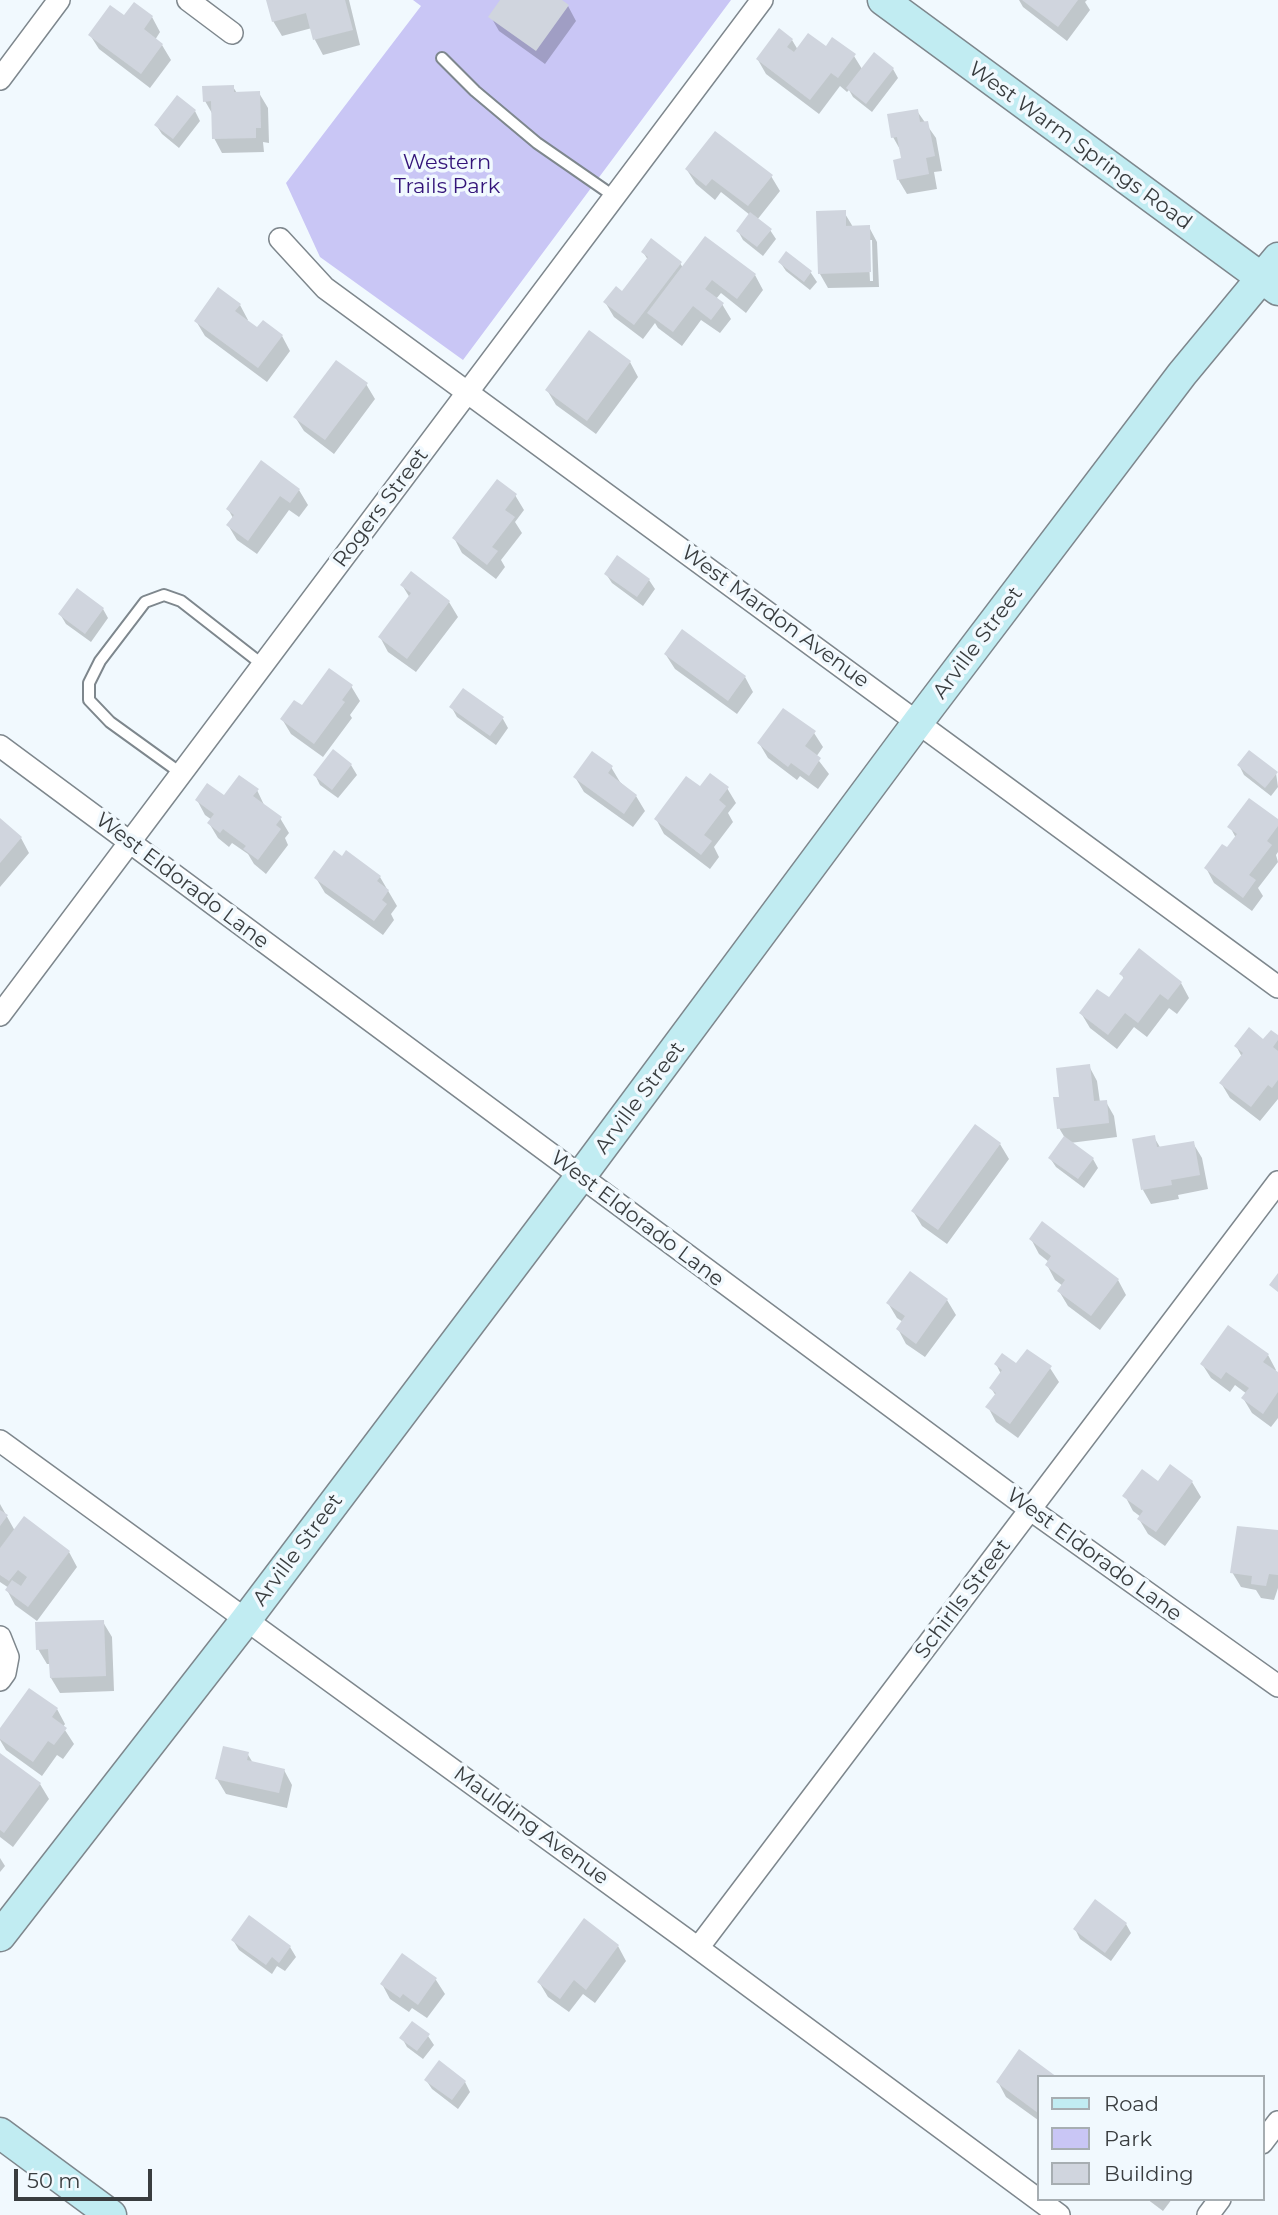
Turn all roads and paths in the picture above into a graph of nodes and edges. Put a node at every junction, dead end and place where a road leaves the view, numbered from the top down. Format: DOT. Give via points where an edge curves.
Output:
graph roads {
  1 [pos="59,0"];
  2 [pos="188,0"];
  3 [pos="762,0"];
  4 [pos="883,0"];
  5 [pos="232,33"];
  6 [pos="442,58"];
  7 [pos="0,79"];
  8 [pos="615,197"];
  9 [pos="280,239"];
  10 [pos="1273,275"];
  11 [pos="468,393"];
  12 [pos="263,665"];
  13 [pos="918,722"];
  14 [pos="0,746"];
  15 [pos="182,774"];
  16 [pos="131,843"];
  17 [pos="1278,987"];
  18 [pos="0,1015"];
  19 [pos="580,1177"];
  20 [pos="1278,1182"];
  21 [pos="0,1441"];
  22 [pos="1031,1510"];
  23 [pos="245,1621"];
  24 [pos="0,1637"];
  25 [pos="0,1680"];
  26 [pos="1278,1686"];
  27 [pos="0,1937"];
  28 [pos="698,1948"];
  29 [pos="1278,2122"];
  30 [pos="0,2133"];
  31 [pos="1264,2140"];
  32 [pos="1036,2198"];
  33 [pos="1040,2201"];
  34 [pos="111,2215"];
  35 [pos="1059,2215"];
  1 -- 7 [label="street"];
  2 -- 5 [label="street"];
  3 -- 8 [label="street, Rogers Street"];
  4 -- 10 [label="street, West Warm Springs Road"];
  6 -- 8 [label="lane" via="537,143"];
  8 -- 11 [label="street, Rogers Street"];
  9 -- 11 [label="street, West Mardon Avenue" via="325,288"];
  10 -- 13 [label="street, Arville Street" via="1182,374"];
  11 -- 12 [label="street, Rogers Street"];
  11 -- 13 [label="street, West Mardon Avenue"];
  12 -- 15 [label="street, Rogers Street"];
  12 -- 15 [label="lane" via="181,601 164,595 145,602 100,661 89,683 89,701 110,722"];
  13 -- 17 [label="street, West Mardon Avenue"];
  13 -- 19 [label="street, Arville Street"];
  14 -- 16 [label="street, West Eldorado Lane"];
  15 -- 16 [label="street, Rogers Street"];
  16 -- 18 [label="street, Rogers Street"];
  16 -- 19 [label="street, West Eldorado Lane"];
  19 -- 22 [label="street, West Eldorado Lane"];
  19 -- 23 [label="street, Arville Street"];
  20 -- 22 [label="street, Schirlls Street"];
  21 -- 23 [label="street, Maulding Avenue"];
  22 -- 26 [label="street, West Eldorado Lane"];
  22 -- 28 [label="street, Schirlls Street"];
  23 -- 27 [label="street, Arville Street"];
  23 -- 28 [label="street, Maulding Avenue"];
  24 -- 25 [label="street" via="8,1657"];
  28 -- 32 [label="street, Maulding Avenue"];
  29 -- 31 [label="street"];
  30 -- 34 [label="street"];
  33 -- 35 [label="street, Maulding Avenue"];
}
